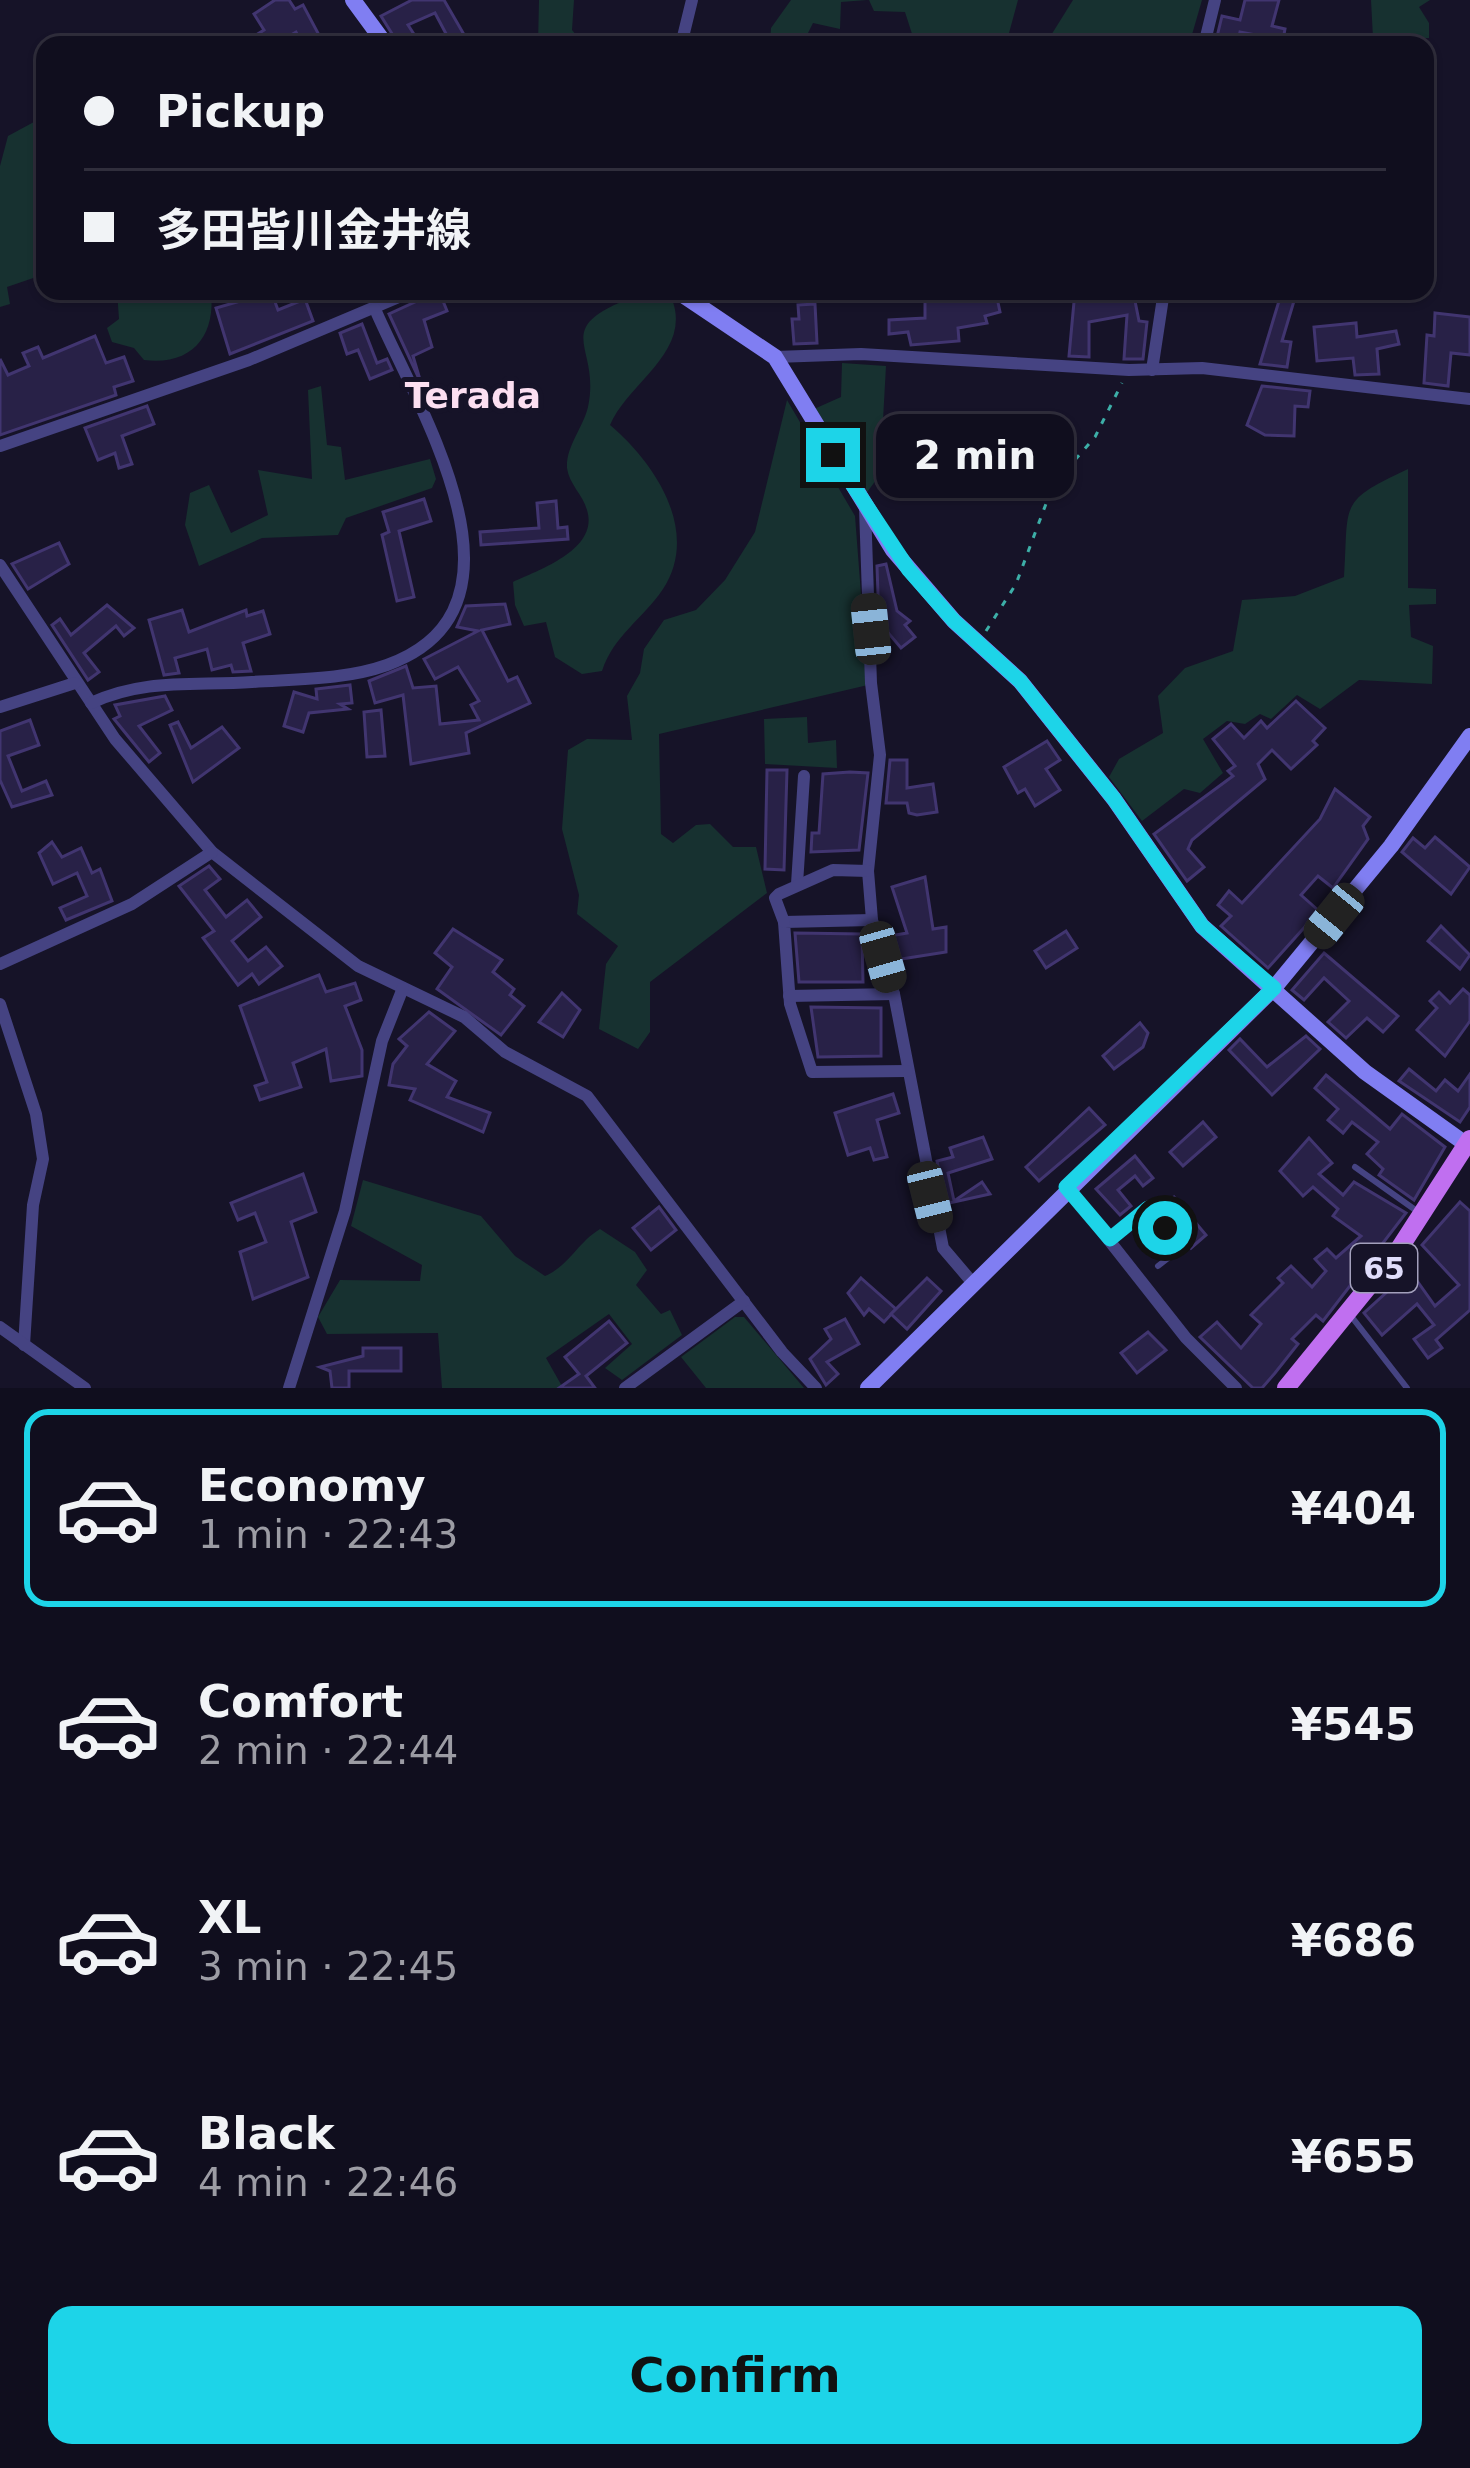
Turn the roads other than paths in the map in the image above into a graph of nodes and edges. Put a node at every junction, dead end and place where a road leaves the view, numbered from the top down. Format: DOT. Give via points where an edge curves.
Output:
graph roads {
  1 [pos="352,0"];
  2 [pos="692,0"];
  3 [pos="1215,0"];
  4 [pos="379,36"];
  5 [pos="683,36"];
  6 [pos="1206,36"];
  7 [pos="394,300"];
  8 [pos="690,300"];
  9 [pos="1164,300"];
  10 [pos="375,309"];
  11 [pos="775,357"];
  12 [pos="1152,370"];
  13 [pos="1470,399"];
  14 [pos="0,446"];
  15 [pos="865,508"];
  16 [pos="0,565"];
  17 [pos="75,683"];
  18 [pos="91,704"];
  19 [pos="0,707"];
  20 [pos="1470,736"];
  21 [pos="803,776"];
  22 [pos="212,852"];
  23 [pos="868,871"];
  24 [pos="797,884"];
  25 [pos="872,920"];
  26 [pos="784,922"];
  27 [pos="0,964"];
  28 [pos="403,988"];
  29 [pos="1274,988"];
  30 [pos="894,994"];
  31 [pos="790,996"];
  32 [pos="0,1004"];
  33 [pos="907,1071"];
  34 [pos="1469,1143"];
  35 [pos="1355,1167"];
  36 [pos="1066,1187"];
  37 [pos="1423,1215"];
  38 [pos="1110,1239"];
  39 [pos="1158,1266"];
  40 [pos="972,1282"];
  41 [pos="744,1301"];
  42 [pos="1348,1313"];
  43 [pos="0,1327"];
  44 [pos="24,1345"];
  45 [pos="85,1388"];
  46 [pos="289,1388"];
  47 [pos="625,1388"];
  48 [pos="817,1388"];
  49 [pos="868,1388"];
  50 [pos="1236,1388"];
  51 [pos="1286,1388"];
  52 [pos="1407,1388"];
  1 -- 4 [label="main road"];
  2 -- 5 [label="street"];
  3 -- 6 [label="street"];
  7 -- 10 [label="street"];
  8 -- 11 [label="main road"];
  9 -- 12 [label="street"];
  10 -- 14 [label="street"];
  10 -- 18 [label="street" via="445,470 466,542 463,591 448,626 419,651 352,674 172,680"];
  11 -- 12 [label="street"];
  11 -- 15 [label="main road"];
  12 -- 13 [label="street" via="1247,372"];
  15 -- 23 [label="street" via="880,755"];
  15 -- 29 [label="main road" via="925,590 1020,681 1202,926"];
  16 -- 17 [label="street"];
  17 -- 18 [label="street"];
  17 -- 19 [label="street"];
  18 -- 22 [label="street"];
  20 -- 29 [label="main road"];
  21 -- 24 [label="street"];
  22 -- 27 [label="street" via="132,904"];
  22 -- 28 [label="street" via="342,955"];
  23 -- 24 [label="street" via="833,870"];
  23 -- 25 [label="street"];
  24 -- 26 [label="street" via="775,898"];
  25 -- 26 [label="street"];
  25 -- 30 [label="street"];
  26 -- 31 [label="street"];
  28 -- 41 [label="street" via="587,1096"];
  28 -- 46 [label="street"];
  29 -- 34 [label="main road" via="1365,1072"];
  29 -- 36 [label="main road"];
  30 -- 31 [label="street"];
  30 -- 33 [label="street"];
  31 -- 33 [label="street" via="812,1072"];
  32 -- 44 [label="street" via="43,1159"];
  33 -- 40 [label="street" via="943,1248"];
  34 -- 37 [label="main road, 65"];
  35 -- 37 [label="lane"];
  36 -- 38 [label="street"];
  36 -- 40 [label="main road"];
  37 -- 42 [label="main road, 65"];
  38 -- 39 [label="lane" via="1148,1208 1181,1248"];
  38 -- 50 [label="street"];
  40 -- 49 [label="main road"];
  41 -- 47 [label="street"];
  41 -- 48 [label="street"];
  42 -- 51 [label="main road, 65"];
  42 -- 52 [label="lane"];
  43 -- 44 [label="street"];
  44 -- 45 [label="street"];
}
